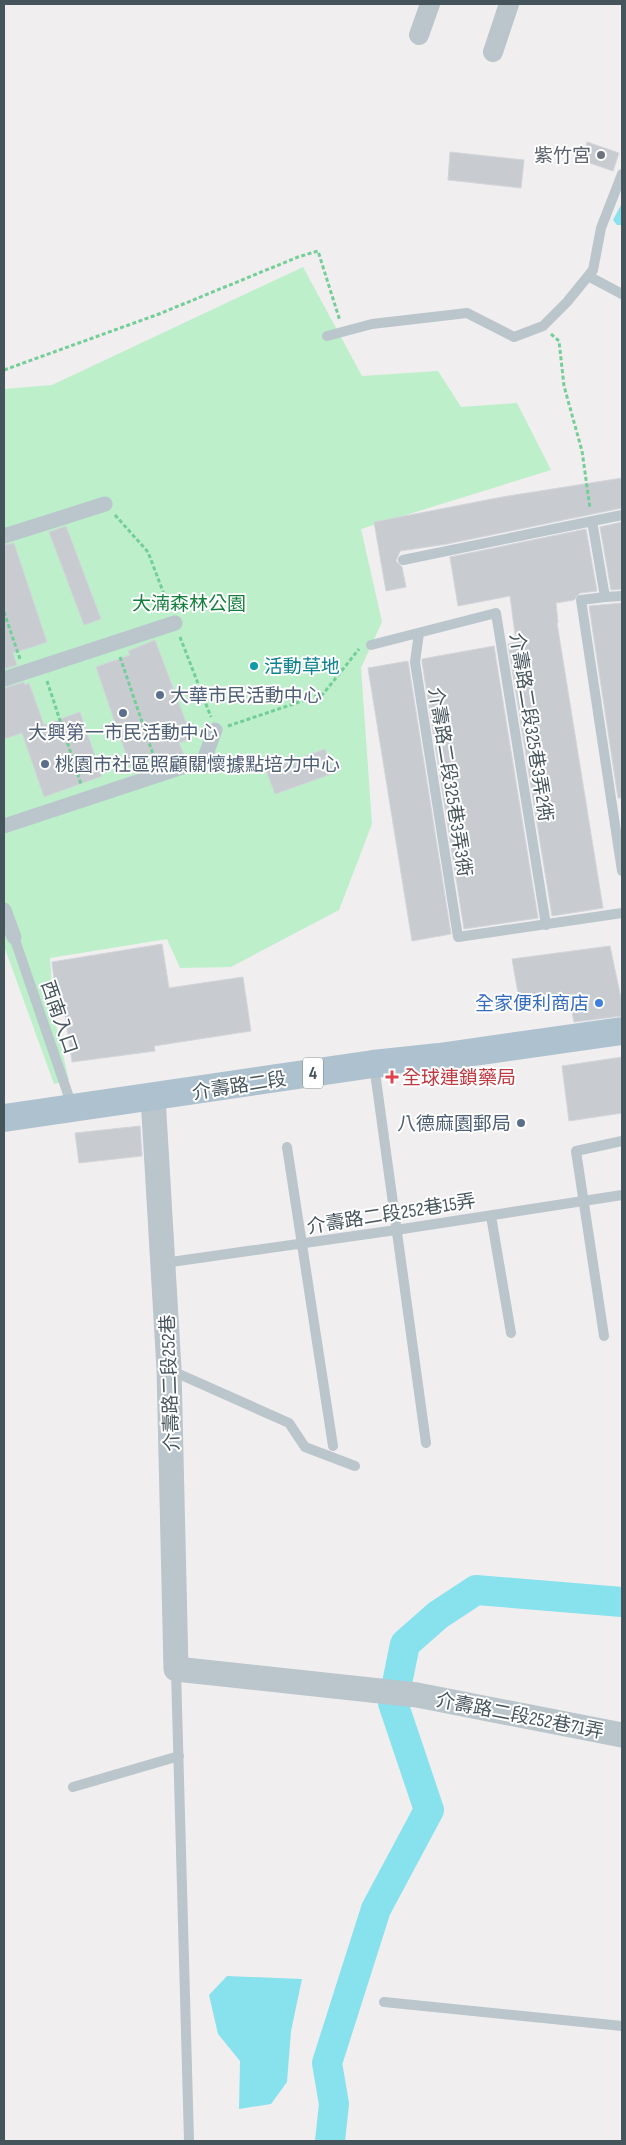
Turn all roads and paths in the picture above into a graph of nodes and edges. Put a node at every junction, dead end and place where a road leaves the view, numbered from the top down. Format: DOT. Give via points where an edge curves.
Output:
graph roads {
  1 [pos="430,4"];
  2 [pos="509,4"];
  3 [pos="420,35"];
  4 [pos="493,52"];
  5 [pos="622,174"];
  6 [pos="588,276"];
  7 [pos="622,294"];
  8 [pos="543,326"];
  9 [pos="344,331"];
  10 [pos="327,336"];
  11 [pos="4,370"];
  12 [pos="106,504"];
  13 [pos="622,515"];
  14 [pos="592,521"];
  15 [pos="4,536"];
  16 [pos="403,560"];
  17 [pos="622,596"];
  18 [pos="605,597"];
  19 [pos="4,612"];
  20 [pos="175,623"];
  21 [pos="419,633"];
  22 [pos="116,642"];
  23 [pos="372,645"];
  24 [pos="41,665"];
  25 [pos="24,672"];
  26 [pos="4,679"];
  27 [pos="216,730"];
  28 [pos="160,775"];
  29 [pos="86,799"];
  30 [pos="4,826"];
  31 [pos="622,871"];
  32 [pos="4,910"];
  33 [pos="622,913"];
  34 [pos="546,925"];
  35 [pos="14,936"];
  36 [pos="622,1031"];
  37 [pos="374,1064"];
  38 [pos="154,1097"];
  39 [pos="73,1108"];
  40 [pos="4,1118"];
  41 [pos="622,1141"];
  42 [pos="287,1147"];
  43 [pos="622,1195"];
  44 [pos="583,1201"];
  45 [pos="491,1216"];
  46 [pos="396,1230"];
  47 [pos="303,1244"];
  48 [pos="164,1263"];
  49 [pos="511,1333"];
  50 [pos="604,1336"];
  51 [pos="169,1369"];
  52 [pos="426,1443"];
  53 [pos="334,1446"];
  54 [pos="355,1466"];
  55 [pos="176,1669"];
  56 [pos="622,1735"];
  57 [pos="179,1756"];
  58 [pos="73,1787"];
  59 [pos="384,2002"];
  60 [pos="622,2026"];
  61 [pos="189,2141"];
  1 -- 3 [label="street"];
  2 -- 4 [label="street"];
  5 -- 6 [label="lane" via="601,228 593,270"];
  6 -- 7 [label="lane"];
  6 -- 8 [label="lane"];
  8 -- 9 [label="lane" via="514,337 468,312 372,324"];
  8 -- 14 [label="path" via="559,341 564,386 582,451"];
  9 -- 10 [label="lane"];
  9 -- 11 [label="path" via="318,251 159,314"];
  12 -- 15 [label="street"];
  12 -- 20 [label="path" via="148,552"];
  13 -- 14 [label="lane"];
  14 -- 16 [label="lane"];
  14 -- 18 [label="lane"];
  17 -- 18 [label="lane"];
  18 -- 31 [label="lane" via="581,600"];
  19 -- 25 [label="path"];
  20 -- 22 [label="street"];
  20 -- 27 [label="path"];
  21 -- 23 [label="lane"];
  21 -- 34 [label="lane, 介壽路二段325巷3弄2衖" via="496,613"];
  21 -- 34 [label="lane, 介壽路二段325巷3弄3衖" via="414,662 458,937"];
  22 -- 24 [label="street"];
  22 -- 28 [label="path"];
  23 -- 27 [label="path" via="360,647 323,694"];
  24 -- 25 [label="street"];
  24 -- 29 [label="path"];
  25 -- 26 [label="street"];
  27 -- 28 [label="street" via="204,760"];
  28 -- 29 [label="street"];
  29 -- 30 [label="street"];
  32 -- 35 [label="street"];
  33 -- 34 [label="lane"];
  35 -- 39 [label="lane, 西南入口"];
  36 -- 37 [label="main road, 介壽路二段 / 4" via="439,1058"];
  37 -- 38 [label="main road, 介壽路二段 / 4"];
  37 -- 46 [label="lane"];
  38 -- 39 [label="main road, 介壽路二段 / 4"];
  38 -- 48 [label="street, 介壽路二段252巷"];
  39 -- 40 [label="main road, 介壽路二段 / 4"];
  41 -- 44 [label="lane" via="576,1151"];
  42 -- 47 [label="lane"];
  43 -- 44 [label="lane, 介壽路二段252巷15弄"];
  44 -- 45 [label="lane, 介壽路二段252巷15弄"];
  44 -- 50 [label="lane"];
  45 -- 46 [label="lane, 介壽路二段252巷15弄"];
  45 -- 49 [label="lane"];
  46 -- 47 [label="lane, 介壽路二段252巷15弄"];
  46 -- 52 [label="lane"];
  47 -- 48 [label="lane, 介壽路二段252巷15弄"];
  47 -- 53 [label="lane"];
  48 -- 51 [label="street, 介壽路二段252巷"];
  51 -- 54 [label="lane" via="289,1423 305,1447"];
  51 -- 55 [label="street, 介壽路二段252巷"];
  55 -- 56 [label="street, 介壽路二段252巷71弄" via="417,1695"];
  55 -- 57 [label="lane"];
  57 -- 58 [label="lane"];
  57 -- 61 [label="lane"];
  59 -- 60 [label="lane"];
}
